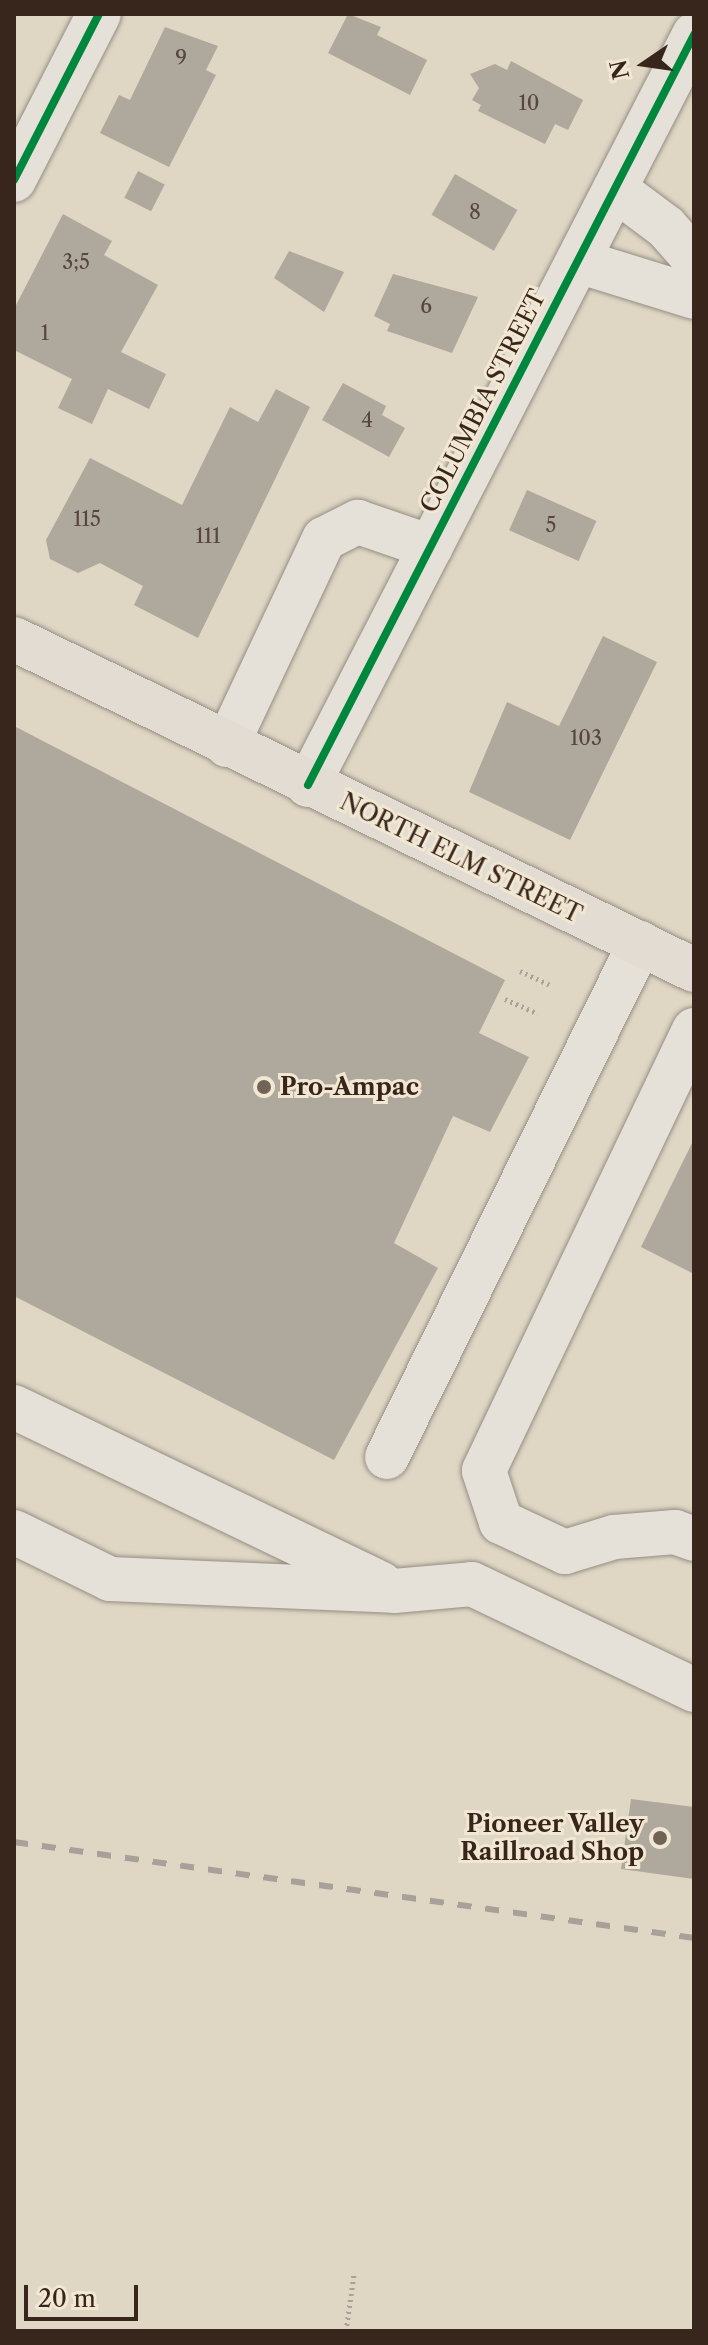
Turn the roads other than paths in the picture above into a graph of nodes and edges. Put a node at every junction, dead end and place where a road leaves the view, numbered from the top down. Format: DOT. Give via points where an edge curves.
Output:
graph roads {
  1 [pos="99,14"];
  2 [pos="694,35"];
  3 [pos="676,97"];
  4 [pos="14,180"];
  5 [pos="615,189"];
  6 [pos="694,259"];
  7 [pos="578,261"];
  8 [pos="694,297"];
  9 [pos="431,547"];
  10 [pos="14,639"];
  11 [pos="227,745"];
  12 [pos="308,785"];
  13 [pos="640,943"];
  14 [pos="694,970"];
  15 [pos="694,1030"];
  16 [pos="14,1407"];
  17 [pos="387,1457"];
  18 [pos="501,1522"];
  19 [pos="14,1532"];
  20 [pos="694,1539"];
  21 [pos="472,1584"];
  22 [pos="394,1591"];
  23 [pos="694,1690"];
  1 -- 4 [label="street"];
  2 -- 3 [label="street, COLUMBIA STREET"];
  3 -- 5 [label="street, COLUMBIA STREET"];
  5 -- 6 [label="street" via="666,227"];
  5 -- 7 [label="street, COLUMBIA STREET"];
  7 -- 8 [label="street"];
  7 -- 9 [label="street, COLUMBIA STREET"];
  9 -- 11 [label="street" via="358,522 324,539"];
  9 -- 12 [label="street, COLUMBIA STREET"];
  10 -- 11 [label="highway, NORTH ELM STREET"];
  11 -- 12 [label="highway, NORTH ELM STREET"];
  12 -- 13 [label="highway, NORTH ELM STREET"];
  13 -- 14 [label="highway, NORTH ELM STREET"];
  13 -- 17 [label="street"];
  15 -- 18 [label="street" via="484,1471"];
  16 -- 22 [label="street"];
  18 -- 20 [label="street" via="565,1552 614,1537 675,1532"];
  18 -- 21 [label="street"];
  19 -- 22 [label="street" via="110,1579"];
  21 -- 22 [label="street"];
  21 -- 23 [label="street"];
}
